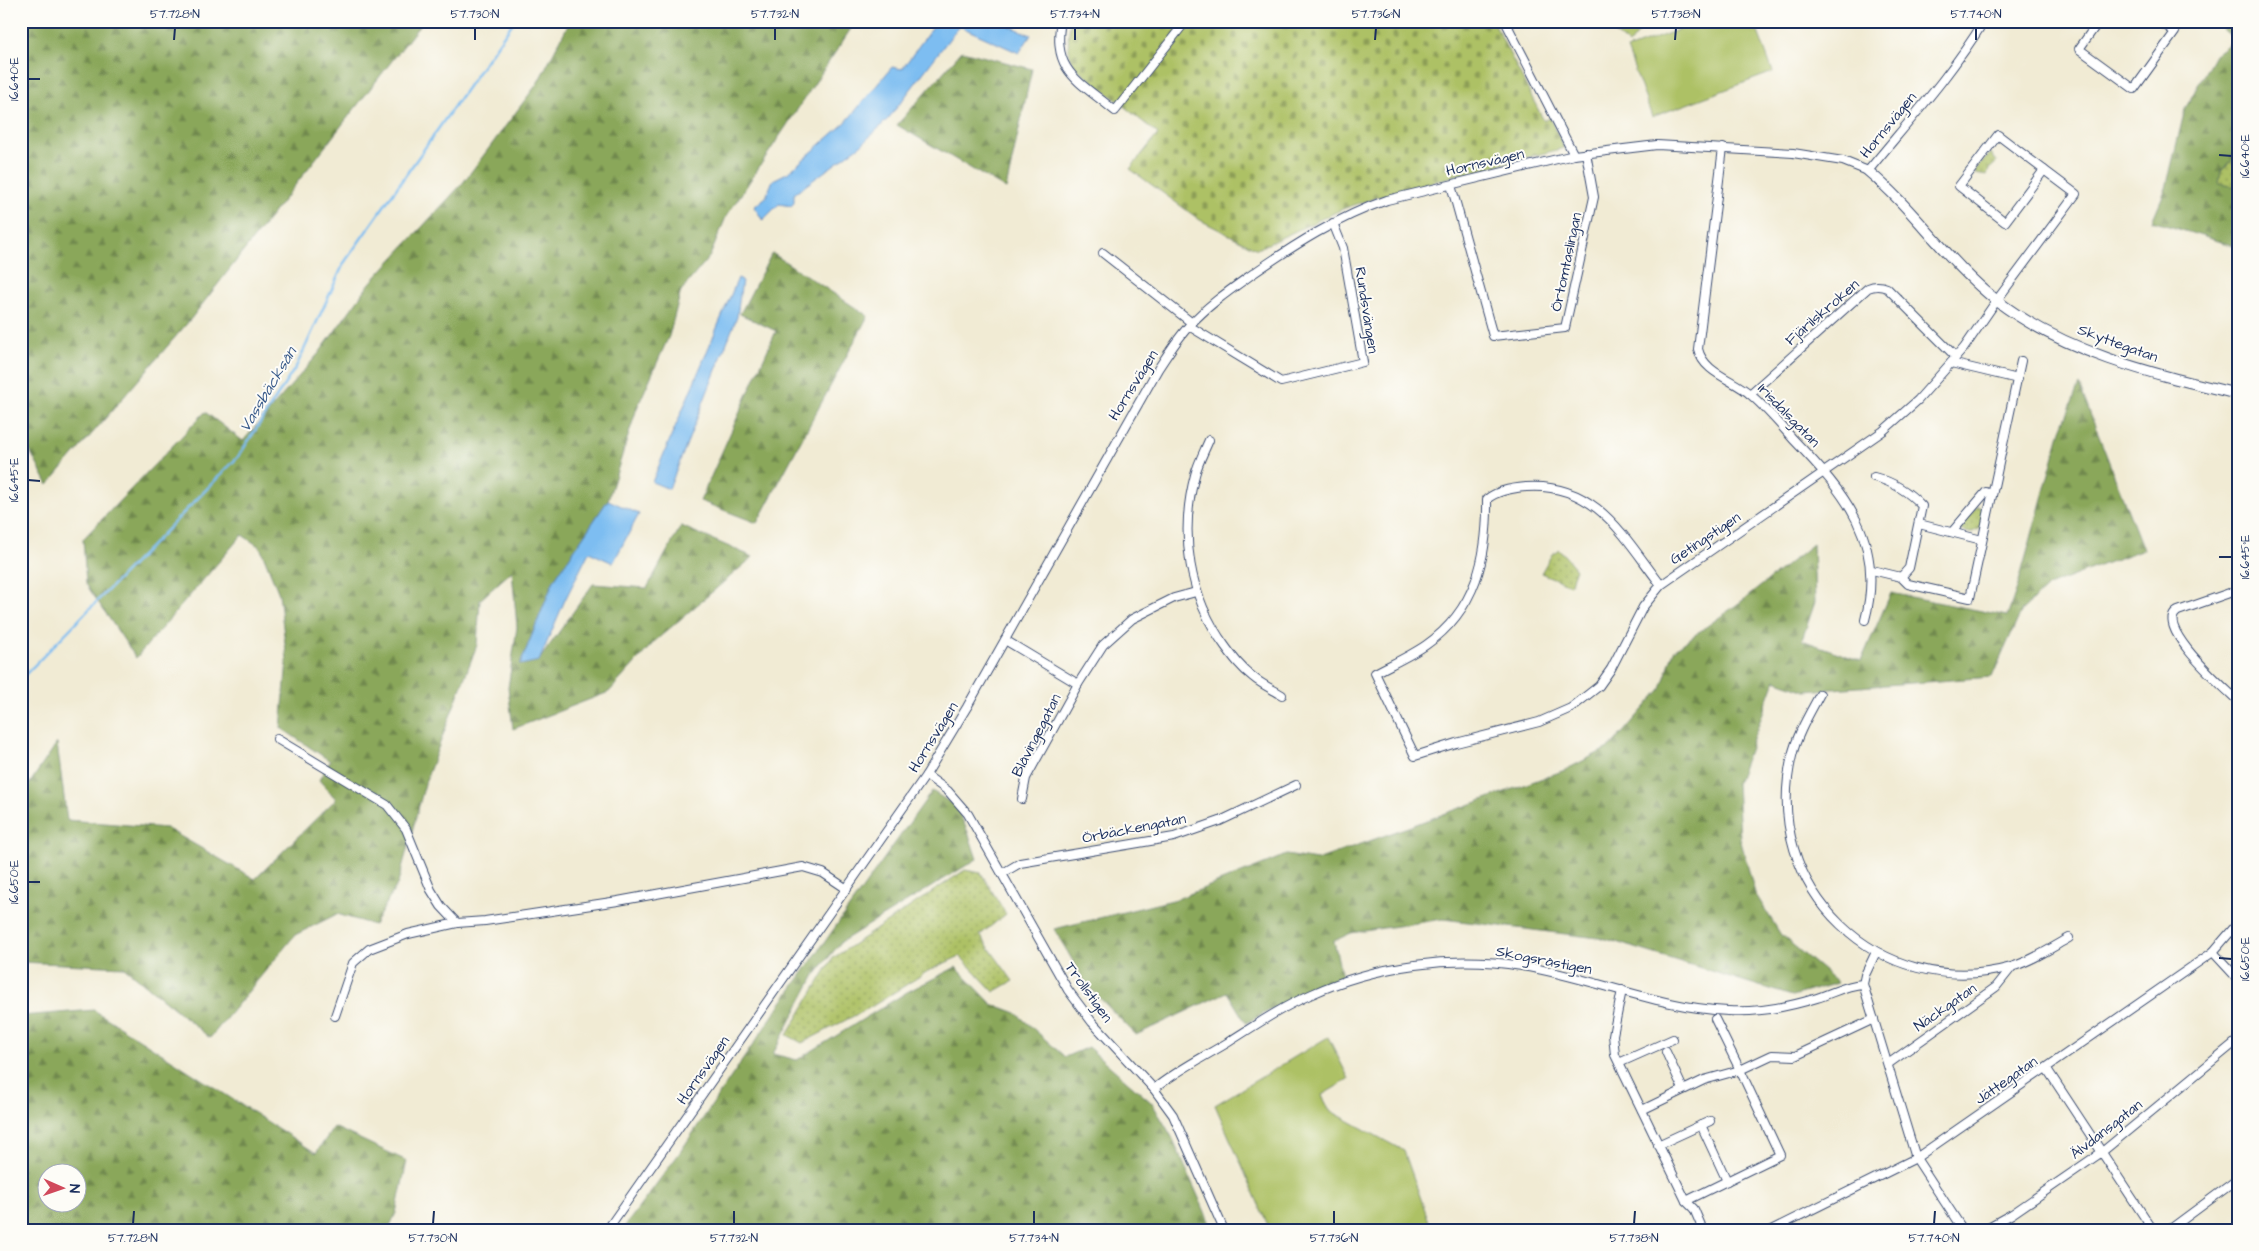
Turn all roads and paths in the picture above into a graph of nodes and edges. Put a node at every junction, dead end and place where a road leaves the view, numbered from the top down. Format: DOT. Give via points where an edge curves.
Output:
graph roads {
  1 [pos="1061,21"];
  2 [pos="1186,21"];
  3 [pos="1505,21"];
  4 [pos="1984,21"];
  5 [pos="2099,21"];
  6 [pos="2159,21"];
  7 [pos="1723,148"];
  8 [pos="1586,153"];
  9 [pos="1574,155"];
  10 [pos="2044,170"];
  11 [pos="1868,171"];
  12 [pos="1450,184"];
  13 [pos="1333,223"];
  14 [pos="1103,253"];
  15 [pos="1997,300"];
  16 [pos="1191,324"];
  17 [pos="1954,360"];
  18 [pos="2021,361"];
  19 [pos="2018,380"];
  20 [pos="1750,394"];
  21 [pos="2238,394"];
  22 [pos="1209,440"];
  23 [pos="1824,471"];
  24 [pos="1874,477"];
  25 [pos="1992,494"];
  26 [pos="1919,524"];
  27 [pos="1952,532"];
  28 [pos="1982,540"];
  29 [pos="1872,570"];
  30 [pos="1901,577"];
  31 [pos="1661,585"];
  32 [pos="2238,590"];
  33 [pos="1196,592"];
  34 [pos="1865,620"];
  35 [pos="1005,640"];
  36 [pos="1078,684"];
  37 [pos="1820,694"];
  38 [pos="1282,695"];
  39 [pos="2238,701"];
  40 [pos="277,739"];
  41 [pos="926,775"];
  42 [pos="1296,785"];
  43 [pos="1022,799"];
  44 [pos="1003,873"];
  45 [pos="847,888"];
  46 [pos="457,923"];
  47 [pos="2238,923"];
  48 [pos="2069,938"];
  49 [pos="1876,952"];
  50 [pos="2212,952"];
  51 [pos="2012,967"];
  52 [pos="2238,979"];
  53 [pos="1863,984"];
  54 [pos="1622,990"];
  55 [pos="335,1016"];
  56 [pos="1715,1019"];
  57 [pos="1874,1019"];
  58 [pos="1673,1038"];
  59 [pos="2238,1040"];
  60 [pos="1666,1052"];
  61 [pos="1619,1064"];
  62 [pos="1888,1064"];
  63 [pos="2047,1068"];
  64 [pos="1740,1070"];
  65 [pos="1154,1089"];
  66 [pos="1683,1089"];
  67 [pos="1642,1110"];
  68 [pos="1710,1121"];
  69 [pos="1701,1125"];
  70 [pos="1658,1145"];
  71 [pos="2102,1152"];
  72 [pos="1916,1158"];
  73 [pos="2238,1179"];
  74 [pos="1727,1180"];
  75 [pos="1686,1201"];
  76 [pos="607,1230"];
  77 [pos="1224,1230"];
  78 [pos="1704,1230"];
  79 [pos="1771,1230"];
  80 [pos="1963,1230"];
  81 [pos="1983,1230"];
  82 [pos="2153,1230"];
  83 [pos="2170,1230"];
  1 -- 2 [label="street" via="1058,41 1064,66 1115,111"];
  3 -- 9 [label="street"];
  4 -- 11 [label="street, Hornsvägen" via="1941,82"];
  5 -- 6 [label="street" via="2079,48 2134,89 2175,32"];
  7 -- 8 [label="street, Hornsvägen" via="1656,145"];
  7 -- 11 [label="street, Hornsvägen" via="1793,153 1843,161"];
  7 -- 20 [label="street, Irisdalsgatan" via="1698,349 1705,365"];
  8 -- 9 [label="street, Hornsvägen"];
  8 -- 12 [label="street, Örtomtaslingan" via="1594,197 1566,328 1493,336"];
  9 -- 12 [label="street, Hornsvägen"];
  10 -- 10 [label="street" via="1998,135 1959,186 2005,222"];
  10 -- 15 [label="street" via="2076,194"];
  11 -- 15 [label="street, Skyttegatan" via="1895,195 1956,263"];
  12 -- 13 [label="street, Hornsvägen" via="1387,200"];
  13 -- 16 [label="street, Hornsvägen" via="1249,277"];
  13 -- 16 [label="street, Rundsvängen" via="1343,248 1363,362 1281,382"];
  14 -- 16 [label="street"];
  15 -- 17 [label="street, Getingstigen"];
  15 -- 21 [label="street, Skyttegatan" via="2036,326 2098,355"];
  16 -- 35 [label="street, Hornsvägen" via="1158,369 1121,431"];
  17 -- 19 [label="street"];
  17 -- 20 [label="street, Fjärilskroken" via="1887,288 1875,286 1868,288"];
  17 -- 23 [label="street, Getingstigen" via="1918,400 1883,431"];
  18 -- 19 [label="street"];
  19 -- 25 [label="street"];
  20 -- 23 [label="street, Irisdalsgatan"];
  22 -- 33 [label="street" via="1195,474 1188,517 1189,552"];
  23 -- 29 [label="street, Irisdalsgatan" via="1862,531"];
  23 -- 31 [label="street, Getingstigen"];
  24 -- 26 [label="street" via="1892,481 1911,494 1922,506"];
  25 -- 27 [label="street" via="1986,492"];
  25 -- 28 [label="street"];
  26 -- 27 [label="street"];
  26 -- 30 [label="street" via="1909,568"];
  27 -- 28 [label="street"];
  28 -- 30 [label="street" via="1970,598 1908,584"];
  29 -- 30 [label="street"];
  29 -- 34 [label="street, Irisdalsgatan" via="1871,598"];
  31 -- 31 [label="street, Getingstigen" via="1643,607 1599,686 1571,708 1539,722 1415,756 1375,673 1424,646 1453,621 1463,606 1480,570 1486,541 1487,499 1492,495 1538,486 1572,492 1602,511"];
  32 -- 39 [label="street" via="2178,611 2171,620 2184,646"];
  33 -- 36 [label="street, Blåvingegatan" via="1174,598 1132,619 1104,645"];
  33 -- 38 [label="street" via="1214,631 1240,666"];
  35 -- 36 [label="street, Blåvingegatan"];
  35 -- 41 [label="street, Hornsvägen"];
  36 -- 43 [label="street, Blåvingegatan" via="1026,778"];
  37 -- 49 [label="street" via="1792,754 1787,799 1792,840 1817,898 1842,927"];
  40 -- 46 [label="street" via="387,805 398,816 440,906"];
  41 -- 44 [label="street, Trollstigen" via="959,802"];
  41 -- 45 [label="street, Hornsvägen"];
  42 -- 44 [label="street, Örbäckengatan" via="1220,821 1174,837 1020,863"];
  44 -- 65 [label="street, Trollstigen" via="1068,990 1104,1036"];
  45 -- 46 [label="street" via="823,874 802,867 618,901"];
  45 -- 76 [label="street, Hornsvägen"];
  46 -- 55 [label="street" via="408,934 360,955 349,971"];
  47 -- 50 [label="street, Jättegatan"];
  48 -- 51 [label="street"];
  49 -- 51 [label="street" via="1915,966 1950,972"];
  49 -- 53 [label="street"];
  50 -- 52 [label="street"];
  50 -- 63 [label="street, Jättegatan"];
  51 -- 62 [label="street, Näckgatan" via="1996,987"];
  53 -- 54 [label="street, Skogsråstigen" via="1845,987 1796,1005 1750,1012 1685,1006"];
  53 -- 57 [label="street"];
  54 -- 61 [label="street" via="1612,1045"];
  54 -- 65 [label="street, Skogsråstigen" via="1548,971 1498,963 1443,962 1392,969 1338,984 1296,1002"];
  56 -- 64 [label="street"];
  57 -- 62 [label="street"];
  57 -- 64 [label="street" via="1795,1056 1772,1055"];
  58 -- 61 [label="street"];
  59 -- 71 [label="street, Älvdansgatan"];
  60 -- 66 [label="street"];
  61 -- 67 [label="street"];
  62 -- 72 [label="street"];
  63 -- 71 [label="street"];
  63 -- 72 [label="street, Jättegatan"];
  64 -- 66 [label="street"];
  64 -- 74 [label="street" via="1780,1155"];
  65 -- 77 [label="street, Trollstigen" via="1173,1115"];
  66 -- 67 [label="street"];
  67 -- 70 [label="street"];
  68 -- 69 [label="street"];
  69 -- 70 [label="street"];
  69 -- 74 [label="street"];
  70 -- 75 [label="street"];
  71 -- 81 [label="street, Älvdansgatan" via="2012,1214"];
  71 -- 82 [label="street"];
  72 -- 79 [label="street, Jättegatan"];
  72 -- 80 [label="street"];
  73 -- 83 [label="street"];
  74 -- 75 [label="street"];
  75 -- 78 [label="street" via="1694,1209"];
}
